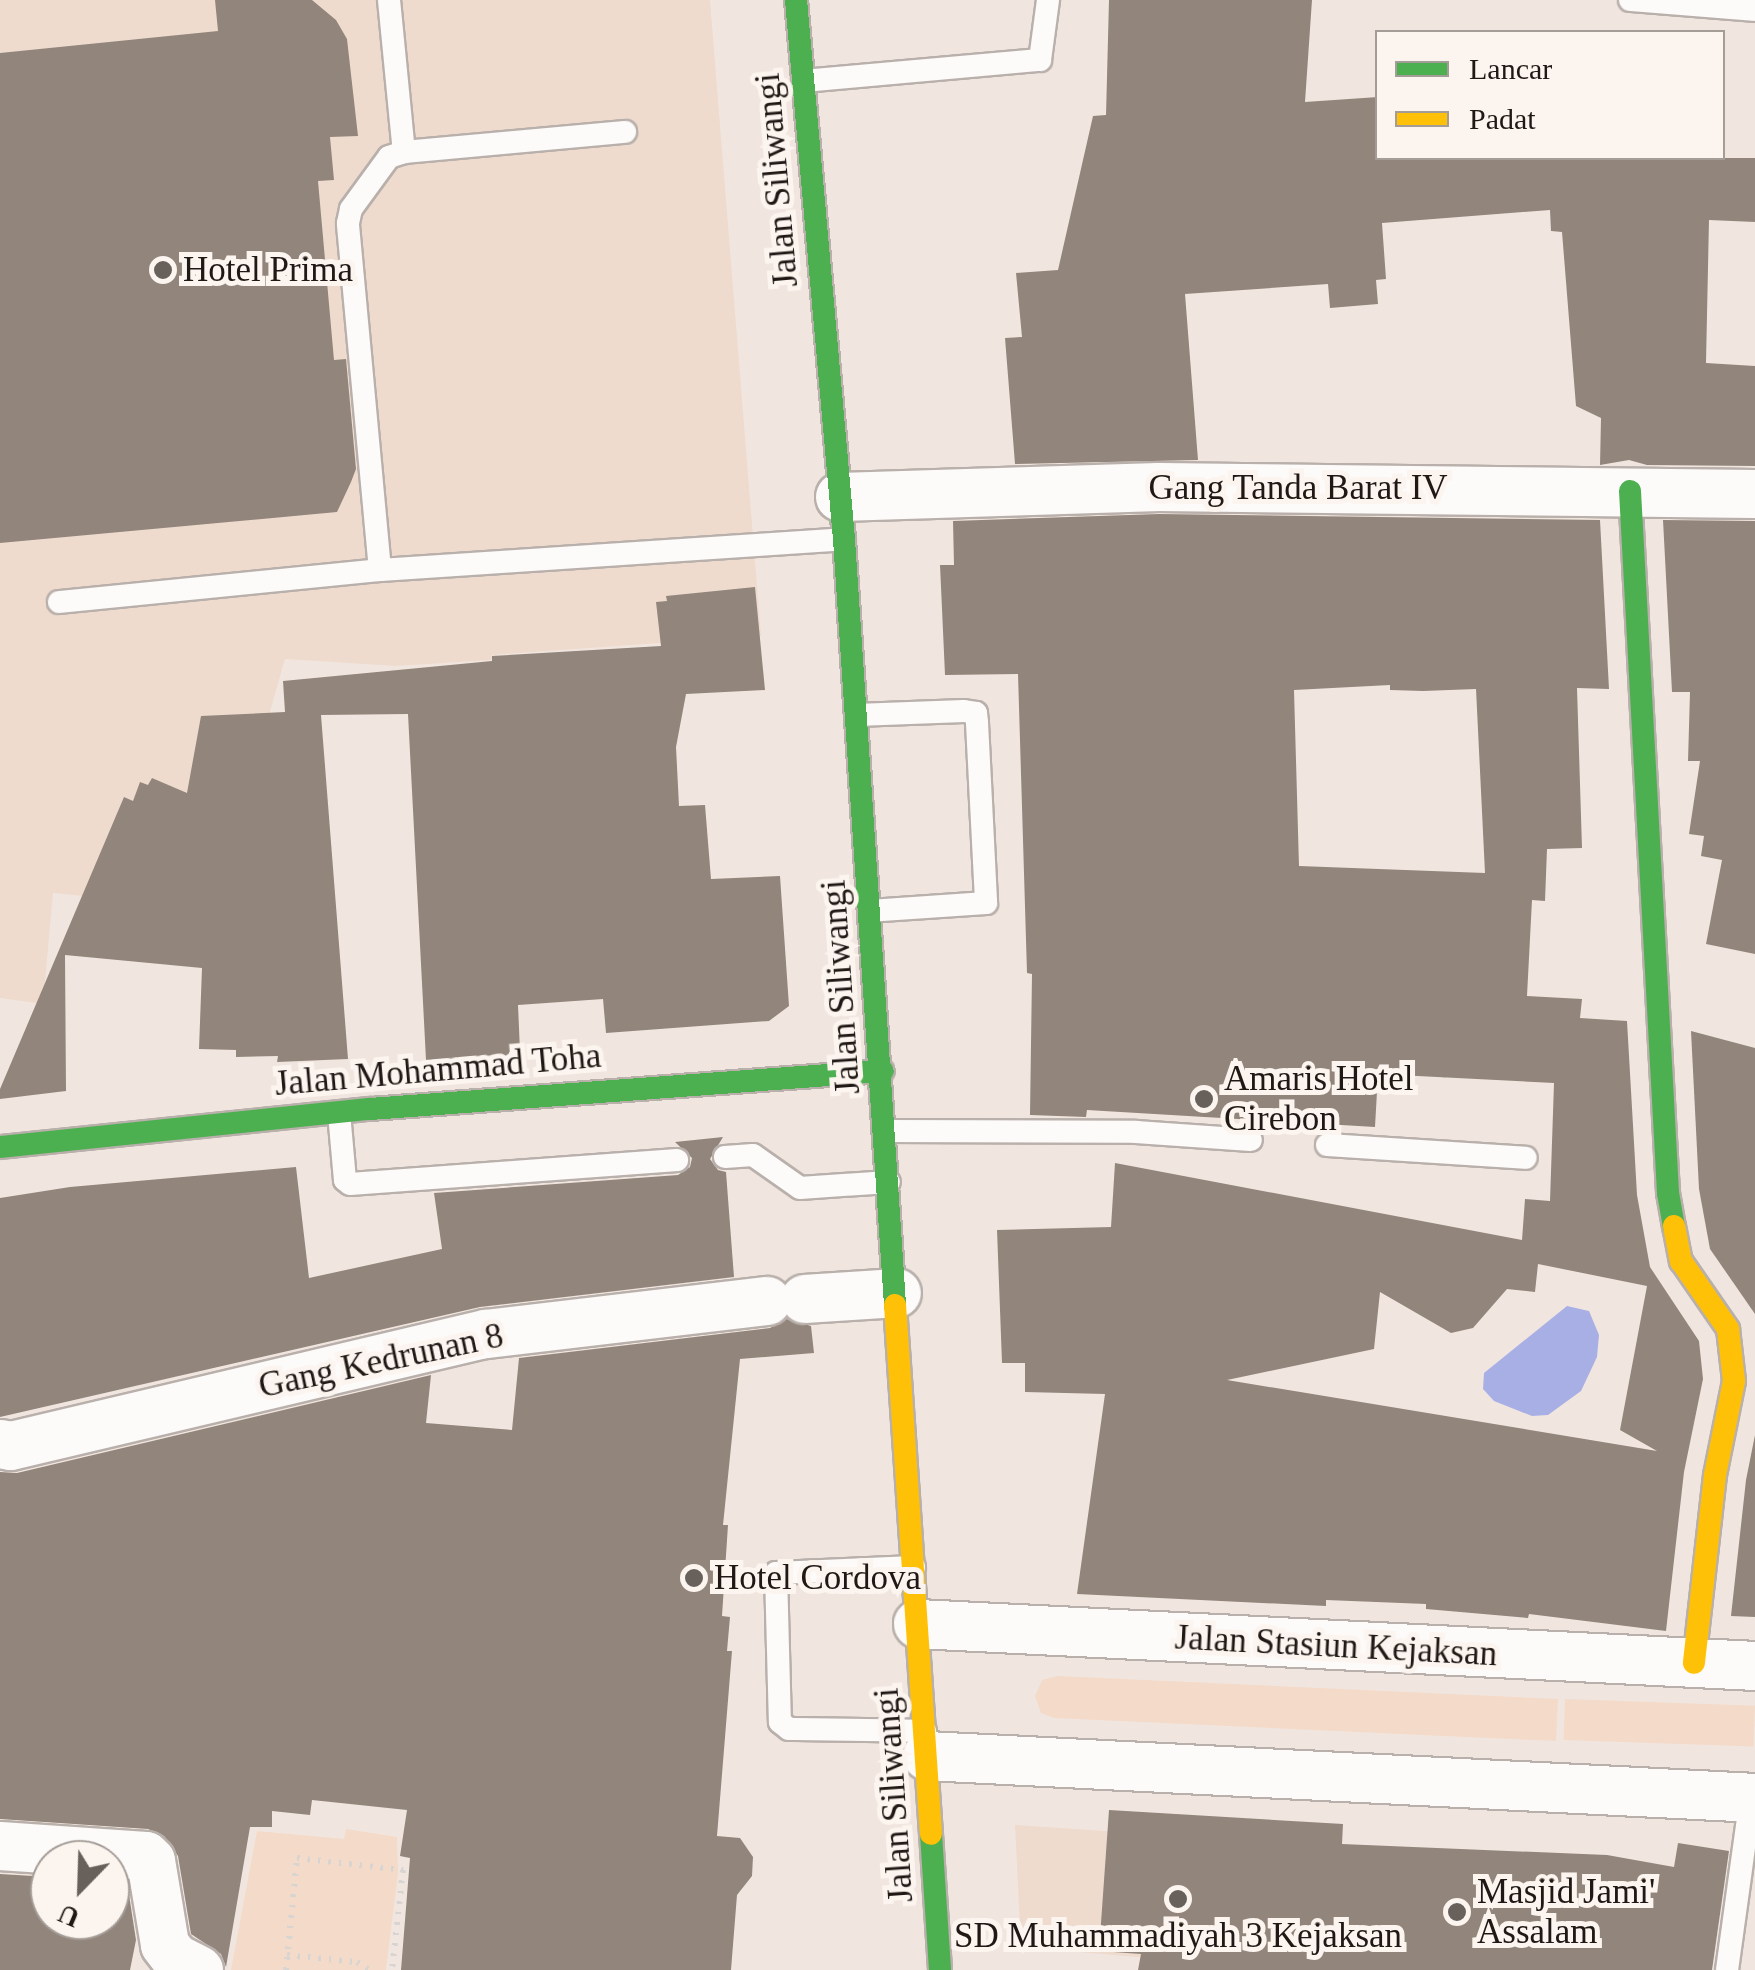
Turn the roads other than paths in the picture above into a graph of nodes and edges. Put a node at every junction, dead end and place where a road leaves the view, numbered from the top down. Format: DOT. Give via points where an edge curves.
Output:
graph roads {
  1 [pos="389,0"];
  2 [pos="796,0"];
  3 [pos="1048,0"];
  4 [pos="1630,0"];
  5 [pos="1755,10"];
  6 [pos="804,80"];
  7 [pos="625,132"];
  8 [pos="404,152"];
  9 [pos="1630,491"];
  10 [pos="1755,494"];
  11 [pos="842,518"];
  12 [pos="380,570"];
  13 [pos="59,602"];
  14 [pos="856,716"];
  15 [pos="870,911"];
  16 [pos="883,1072"];
  17 [pos="339,1112"];
  18 [pos="886,1131"];
  19 [pos="1252,1140"];
  20 [pos="1327,1145"];
  21 [pos="0,1148"];
  22 [pos="725,1157"];
  23 [pos="1526,1158"];
  24 [pos="676,1160"];
  25 [pos="889,1182"];
  26 [pos="897,1293"];
  27 [pos="0,1444"];
  28 [pos="914,1567"];
  29 [pos="918,1624"];
  30 [pos="1694,1663"];
  31 [pos="1755,1666"];
  32 [pos="926,1744"];
  33 [pos="1753,1798"];
  34 [pos="0,1846"];
  35 [pos="199,1970"];
  36 [pos="940,1970"];
  37 [pos="1727,1970"];
  1 -- 8 [label="lane"];
  2 -- 6 [label="street, Jalan Siliwangi"];
  3 -- 6 [label="lane" via="1044,52 1032,63"];
  4 -- 5 [label="lane"];
  6 -- 11 [label="street, Jalan Siliwangi"];
  7 -- 8 [label="lane"];
  8 -- 12 [label="lane" via="390,158 351,209 348,223"];
  9 -- 10 [label="street, Gang Tanda Barat IV"];
  9 -- 11 [label="street, Gang Tanda Barat IV" via="1159,487"];
  9 -- 30 [label="street" via="1668,1193 1680,1261 1728,1329 1734,1382 1714,1474"];
  11 -- 12 [label="lane"];
  11 -- 14 [label="street, Jalan Siliwangi"];
  12 -- 13 [label="lane"];
  14 -- 15 [label="street, Jalan Siliwangi"];
  14 -- 15 [label="lane" via="964,711 976,713 978,723 986,904"];
  15 -- 16 [label="street, Jalan Siliwangi"];
  16 -- 17 [label="street, Jalan Mohammad Toha"];
  16 -- 18 [label="street, Jalan Siliwangi"];
  17 -- 21 [label="street, Jalan Mohammad Toha"];
  17 -- 24 [label="lane" via="350,1184"];
  18 -- 19 [label="lane" via="1136,1132"];
  18 -- 25 [label="street, Jalan Siliwangi"];
  20 -- 23 [label="lane"];
  22 -- 25 [label="lane" via="753,1156 800,1188"];
  25 -- 26 [label="street, Jalan Siliwangi"];
  26 -- 27 [label="street, Gang Kedrunan 8" via="486,1334"];
  26 -- 28 [label="street, Jalan Siliwangi"];
  28 -- 29 [label="street, Jalan Siliwangi"];
  28 -- 32 [label="lane" via="776,1573 780,1722 789,1729"];
  29 -- 30 [label="street, Jalan Stasiun Kejaksan"];
  29 -- 32 [label="street, Jalan Siliwangi"];
  30 -- 31 [label="street, Jalan Stasiun Kejaksan"];
  32 -- 33 [label="street"];
  32 -- 36 [label="street, Jalan Siliwangi"];
  33 -- 37 [label="lane"];
  34 -- 35 [label="street" via="146,1856 164,1944"];
}
